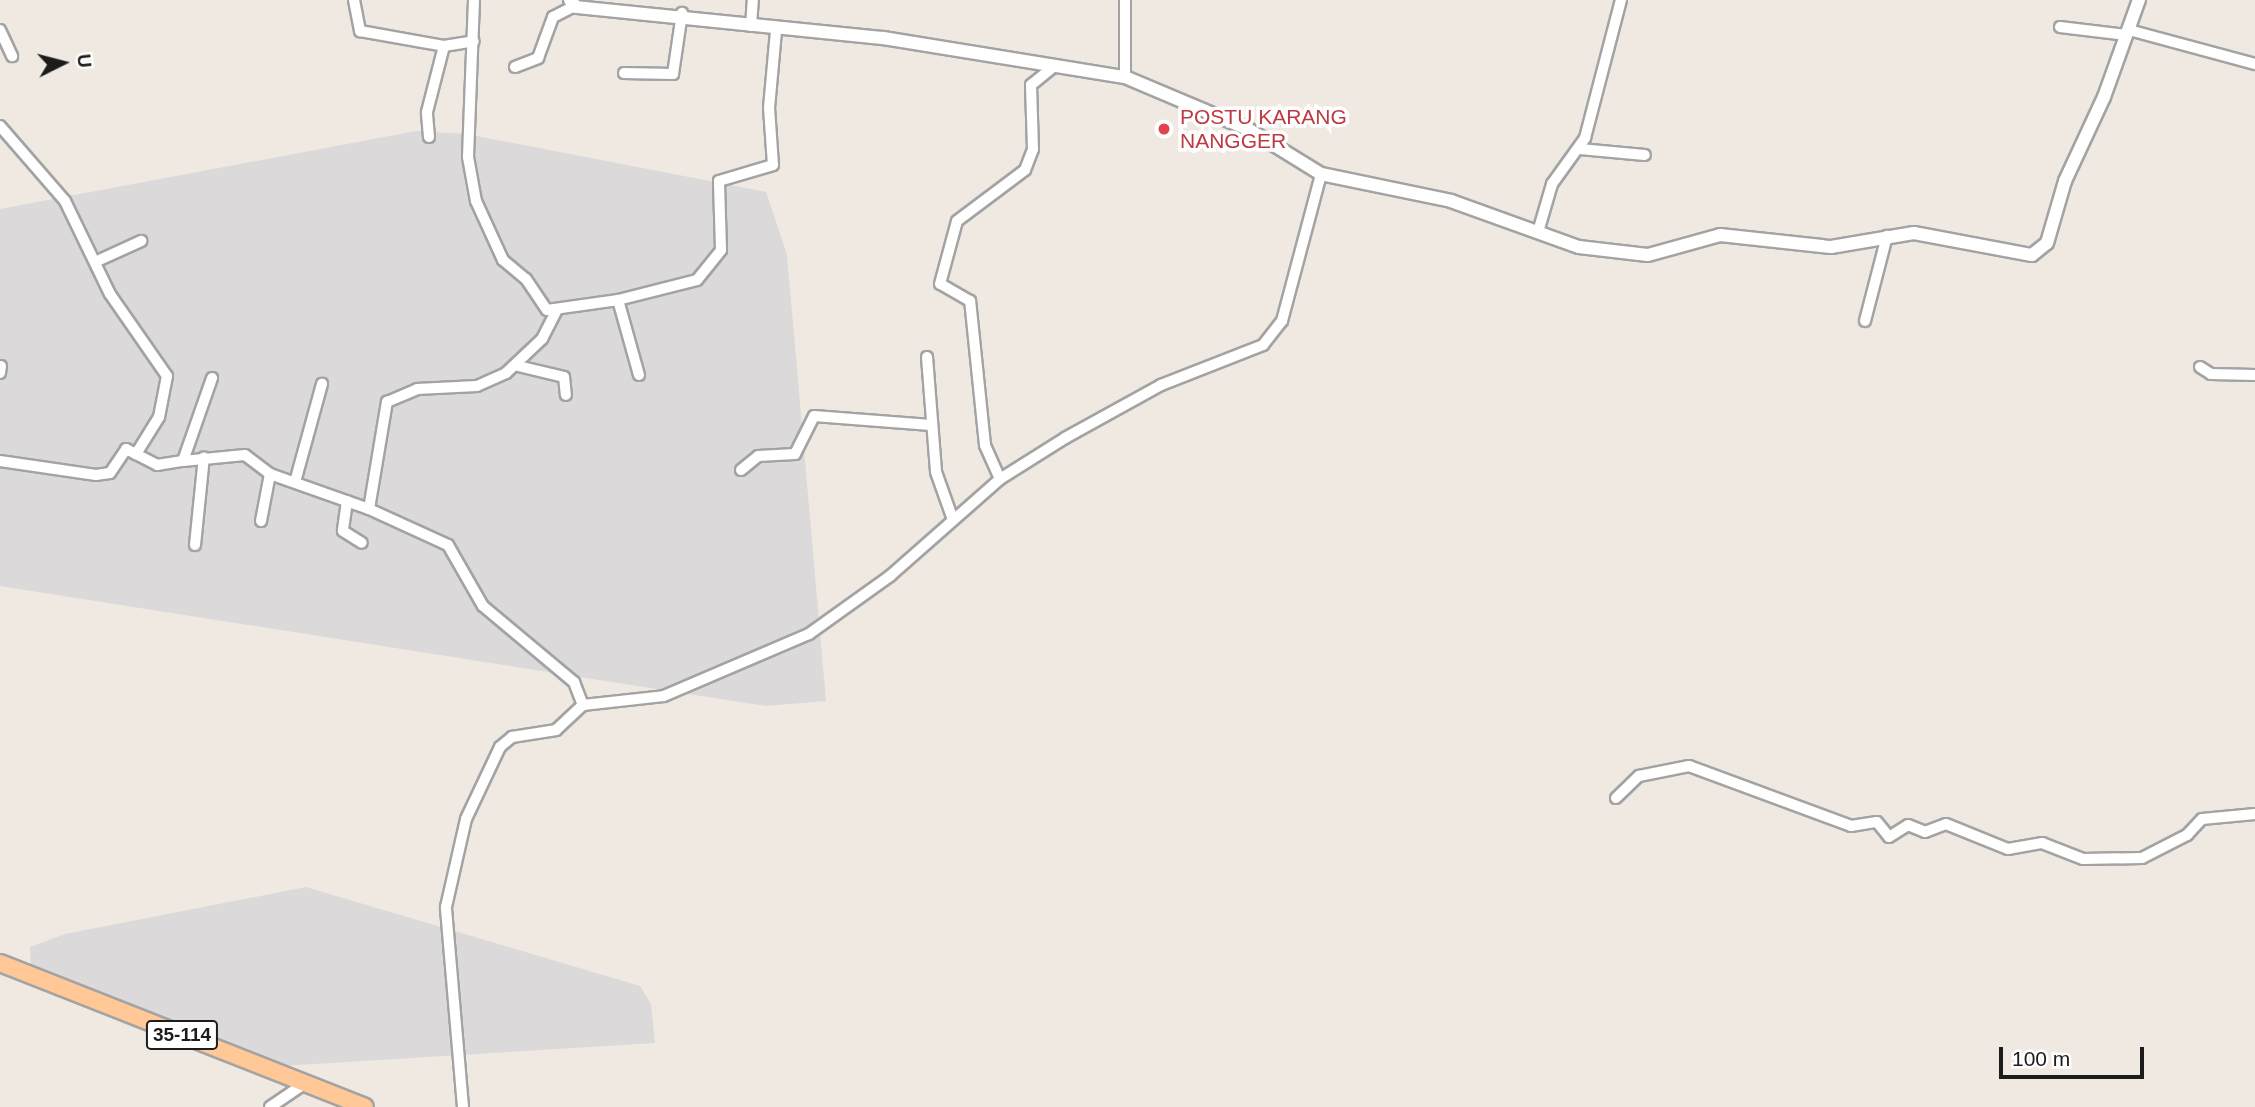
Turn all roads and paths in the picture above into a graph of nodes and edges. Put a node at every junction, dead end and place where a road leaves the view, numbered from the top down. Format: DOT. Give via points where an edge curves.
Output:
graph roads {
  1 [pos="354,0"];
  2 [pos="474,0"];
  3 [pos="753,0"];
  4 [pos="1125,0"];
  5 [pos="1621,0"];
  6 [pos="2139,0"];
  7 [pos="572,3"];
  8 [pos="621,4"];
  9 [pos="682,13"];
  10 [pos="751,26"];
  11 [pos="2060,27"];
  12 [pos="0,30"];
  13 [pos="776,31"];
  14 [pos="2128,32"];
  15 [pos="474,41"];
  16 [pos="444,46"];
  17 [pos="12,56"];
  18 [pos="2255,64"];
  19 [pos="515,66"];
  20 [pos="1051,69"];
  21 [pos="624,73"];
  22 [pos="1125,77"];
  23 [pos="0,126"];
  24 [pos="429,137"];
  25 [pos="1580,149"];
  26 [pos="1645,155"];
  27 [pos="1321,174"];
  28 [pos="1538,232"];
  29 [pos="1887,236"];
  30 [pos="141,241"];
  31 [pos="94,262"];
  32 [pos="618,300"];
  33 [pos="556,311"];
  34 [pos="1865,321"];
  35 [pos="927,357"];
  36 [pos="519,366"];
  37 [pos="2200,367"];
  38 [pos="639,375"];
  39 [pos="2255,375"];
  40 [pos="212,378"];
  41 [pos="322,383"];
  42 [pos="566,395"];
  43 [pos="931,425"];
  44 [pos="135,454"];
  45 [pos="204,457"];
  46 [pos="0,461"];
  47 [pos="183,461"];
  48 [pos="741,470"];
  49 [pos="270,474"];
  50 [pos="1000,480"];
  51 [pos="295,482"];
  52 [pos="347,501"];
  53 [pos="369,509"];
  54 [pos="952,517"];
  55 [pos="261,521"];
  56 [pos="362,543"];
  57 [pos="195,545"];
  58 [pos="583,705"];
  59 [pos="1616,798"];
  60 [pos="2255,814"];
  61 [pos="0,963"];
  62 [pos="304,1084"];
  63 [pos="270,1107"];
  64 [pos="365,1107"];
  65 [pos="463,1107"];
  1 -- 16 [label="street" via="358,30"];
  2 -- 15 [label="street"];
  3 -- 10 [label="street"];
  4 -- 22 [label="street"];
  5 -- 25 [label="street"];
  6 -- 14 [label="street"];
  7 -- 8 [label="street"];
  7 -- 19 [label="street" via="554,16 538,58"];
  8 -- 9 [label="street"];
  9 -- 10 [label="street"];
  9 -- 21 [label="street" via="673,74"];
  10 -- 13 [label="street"];
  11 -- 14 [label="street"];
  12 -- 17 [label="street"];
  13 -- 20 [label="street" via="883,38"];
  13 -- 32 [label="street" via="769,108 773,165 719,181 721,250 697,280"];
  14 -- 18 [label="street"];
  14 -- 29 [label="street" via="2042,250 2011,254 1926,234"];
  15 -- 16 [label="street"];
  15 -- 33 [label="street" via="468,157 476,201 503,260 526,279 543,308"];
  16 -- 24 [label="street" via="427,112"];
  20 -- 22 [label="street"];
  20 -- 50 [label="street" via="1031,85 1033,149 1025,170 957,221 940,284 970,301 985,445"];
  22 -- 27 [label="street" via="1248,129"];
  23 -- 31 [label="street" via="65,201"];
  25 -- 26 [label="street"];
  25 -- 28 [label="street" via="1552,184"];
  27 -- 28 [label="street" via="1451,201"];
  27 -- 50 [label="street" via="1285,310 1272,338 1161,384"];
  28 -- 29 [label="street" via="1579,247 1640,255 1720,235 1831,247"];
  29 -- 34 [label="street"];
  30 -- 31 [label="street"];
  31 -- 44 [label="street" via="169,380 159,417"];
  32 -- 33 [label="street"];
  32 -- 38 [label="street"];
  33 -- 36 [label="street"];
  35 -- 43 [label="street"];
  36 -- 42 [label="street" via="565,377"];
  36 -- 53 [label="street" via="477,386 417,389 387,402"];
  37 -- 39 [label="street" via="2211,374"];
  40 -- 47 [label="street"];
  41 -- 51 [label="street"];
  43 -- 48 [label="street" via="814,416 795,454 758,456"];
  43 -- 54 [label="street" via="936,472"];
  44 -- 46 [label="street" via="123,449 110,472 96,475"];
  44 -- 47 [label="street" via="157,465"];
  45 -- 47 [label="street"];
  45 -- 49 [label="street" via="245,455"];
  45 -- 57 [label="street"];
  49 -- 51 [label="street"];
  49 -- 55 [label="street"];
  50 -- 54 [label="street"];
  51 -- 52 [label="street"];
  52 -- 53 [label="street"];
  52 -- 56 [label="street" via="343,531"];
  53 -- 58 [label="street" via="448,545 483,606 573,682"];
  54 -- 58 [label="street" via="890,576 809,635 664,696"];
  58 -- 65 [label="street" via="556,730 508,739 488,765 466,819 446,921"];
  59 -- 60 [label="street" via="1639,776 1689,766 1851,825 1877,822 1886,837 1908,825 1925,832 1946,824 2008,849 2042,843 2087,859 2142,858 2183,838 2202,819"];
  61 -- 62 [label="main road, 35-114"];
  62 -- 63 [label="street"];
  62 -- 64 [label="main road, 35-114"];
}
